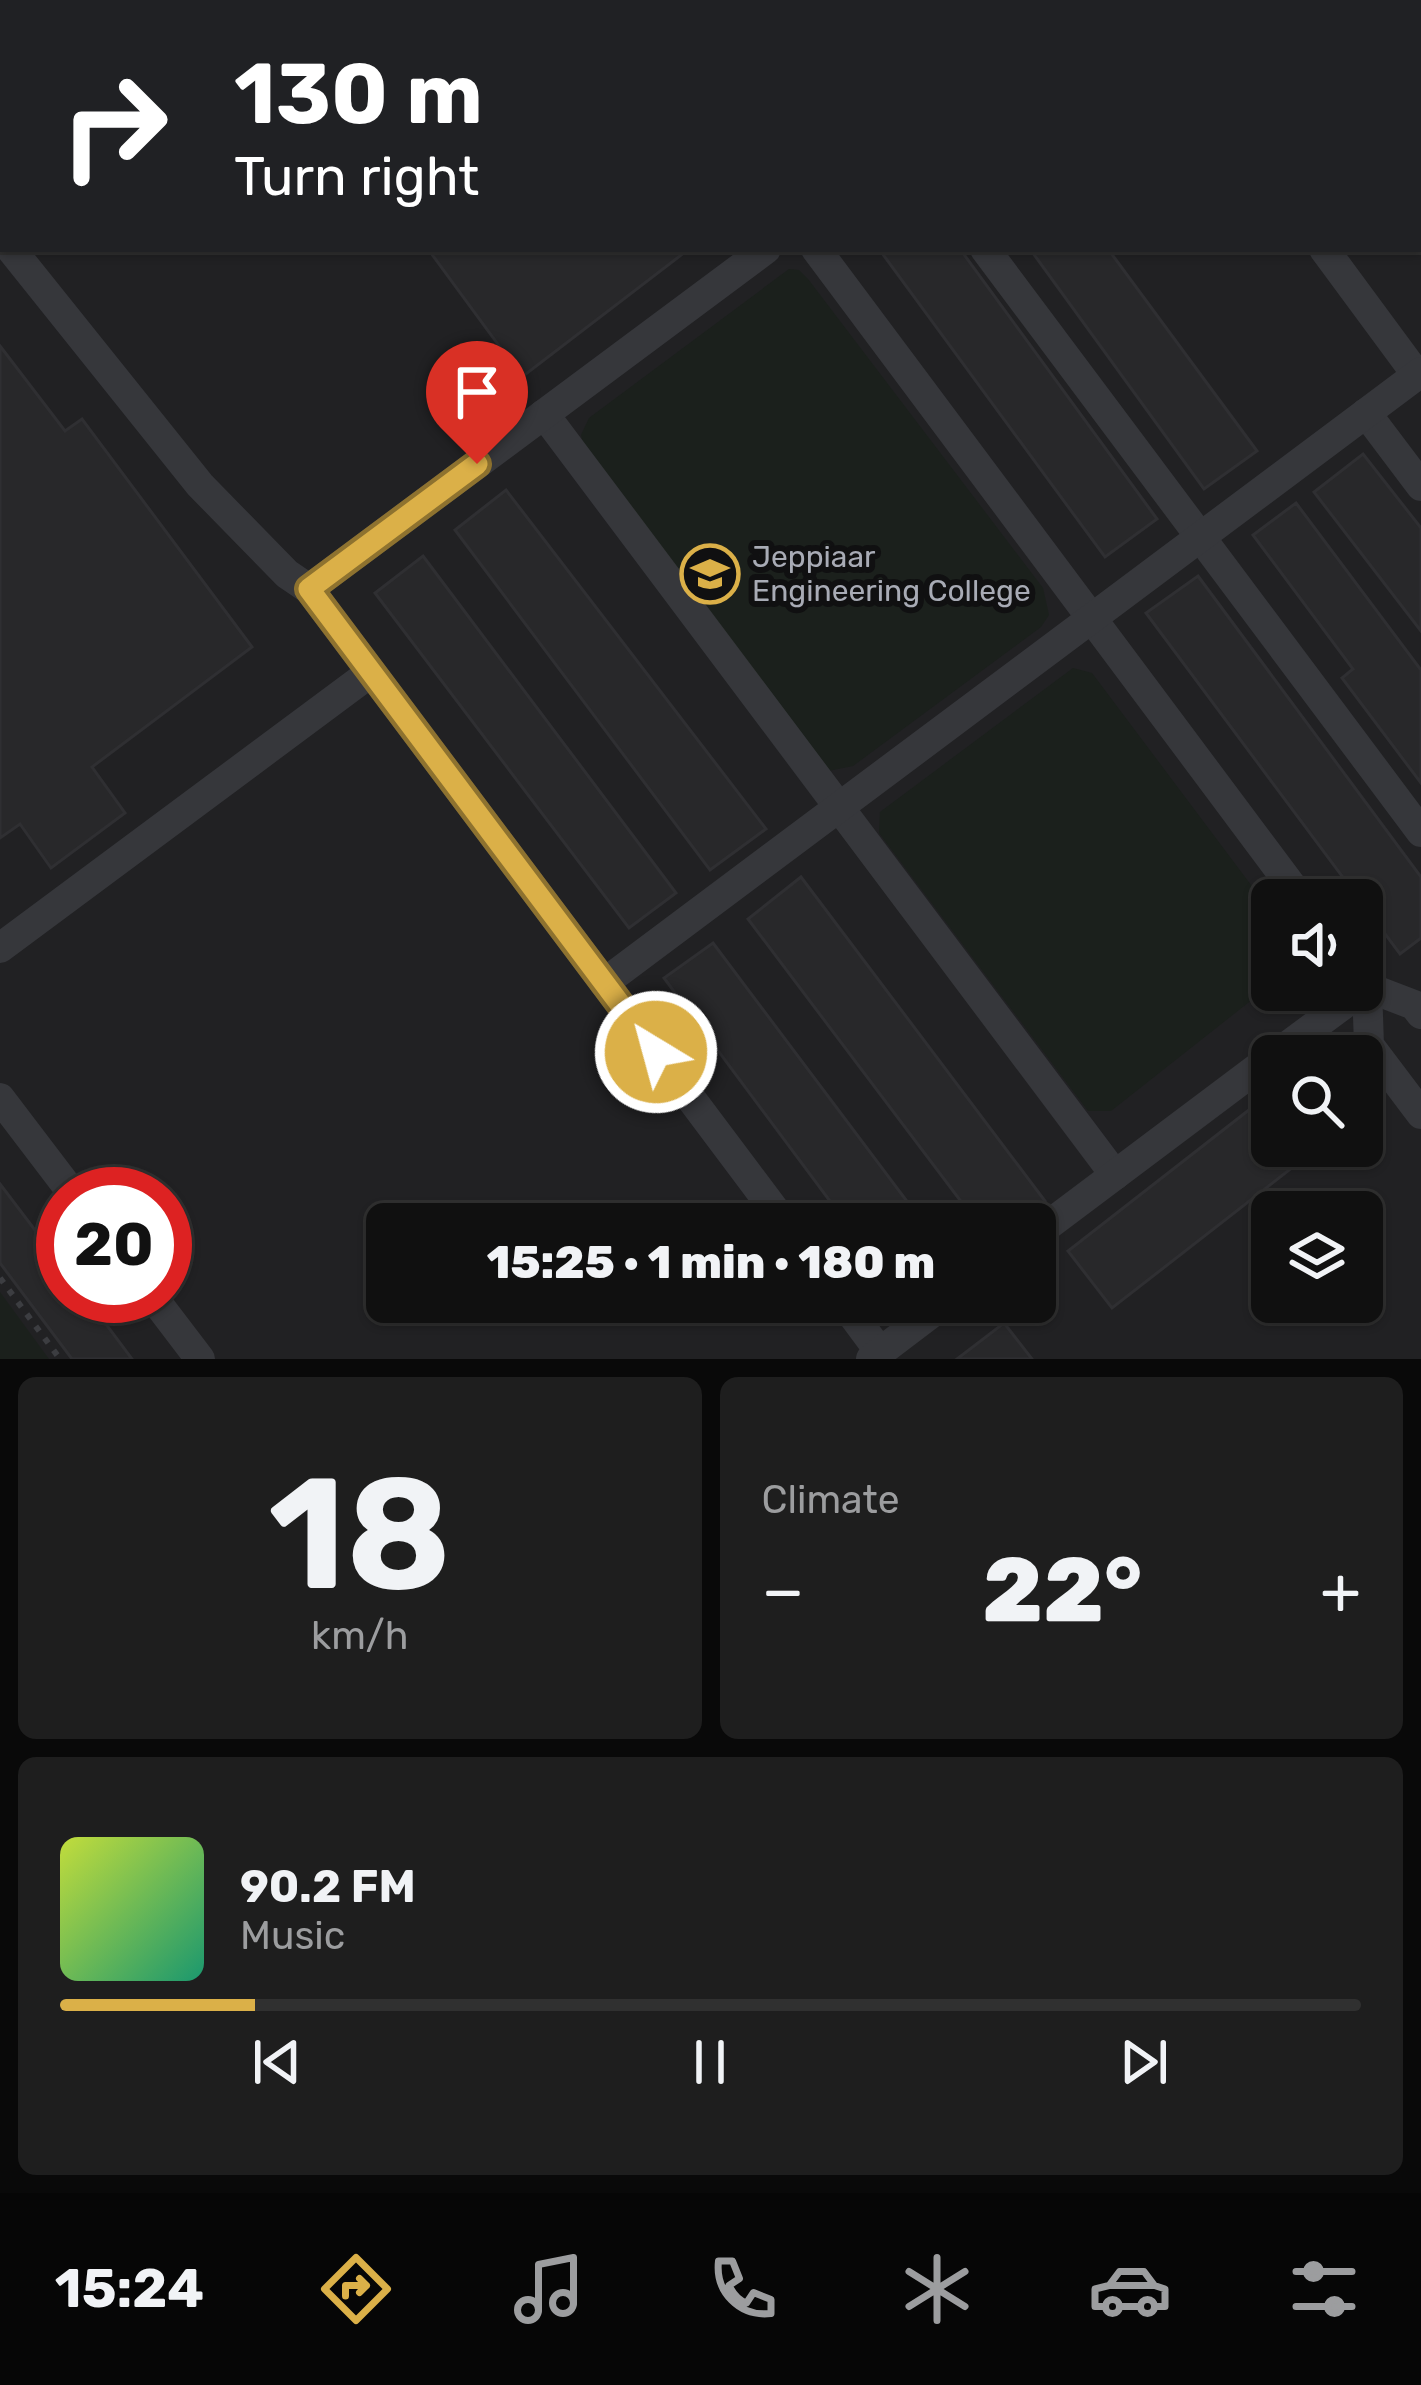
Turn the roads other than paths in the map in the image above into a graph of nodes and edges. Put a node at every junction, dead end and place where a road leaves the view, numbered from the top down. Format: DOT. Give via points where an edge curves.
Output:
graph roads {
  1 [pos="13,252"];
  2 [pos="762,252"];
  3 [pos="818,252"];
  4 [pos="987,252"];
  5 [pos="1326,252"];
  6 [pos="1419,373"];
  7 [pos="1366,413"];
  8 [pos="544,414"];
  9 [pos="1421,486"];
  10 [pos="1200,537"];
  11 [pos="309,589"];
  12 [pos="1091,617"];
  13 [pos="370,673"];
  14 [pos="839,807"];
  15 [pos="1421,832"];
  16 [pos="1286,879"];
  17 [pos="0,948"];
  18 [pos="604,983"];
  19 [pos="1383,991"];
  20 [pos="1330,1011"];
  21 [pos="1366,1011"];
  22 [pos="1421,1014"];
  23 [pos="1300,1035"];
  24 [pos="1251,1073"];
  25 [pos="0,1098"];
  26 [pos="1421,1114"];
  27 [pos="53,1167"];
  28 [pos="1115,1175"];
  29 [pos="768,1203"];
  30 [pos="1056,1219"];
  31 [pos="173,1323"];
  32 [pos="856,1323"];
  33 [pos="918,1323"];
  34 [pos="875,1355"];
  35 [pos="200,1359"];
  1 -- 11 [label="lane" via="200,485"];
  2 -- 8 [label="lane"];
  3 -- 12 [label="lane"];
  4 -- 10 [label="lane"];
  5 -- 6 [label="lane"];
  6 -- 7 [label="lane"];
  7 -- 9 [label="lane"];
  7 -- 10 [label="lane"];
  8 -- 11 [label="lane"];
  8 -- 14 [label="lane"];
  10 -- 12 [label="lane"];
  10 -- 15 [label="lane"];
  11 -- 13 [label="lane"];
  12 -- 14 [label="lane"];
  12 -- 16 [label="lane"];
  13 -- 17 [label="lane"];
  13 -- 18 [label="lane"];
  14 -- 18 [label="lane"];
  14 -- 28 [label="lane"];
  18 -- 29 [label="lane"];
  19 -- 22 [label="lane"];
  20 -- 23 [label="lane"];
  21 -- 26 [label="lane" via="1369,1045"];
  24 -- 28 [label="lane"];
  25 -- 27 [label="lane"];
  28 -- 30 [label="lane"];
  31 -- 35 [label="lane"];
  32 -- 34 [label="lane"];
  33 -- 34 [label="lane"];
}
